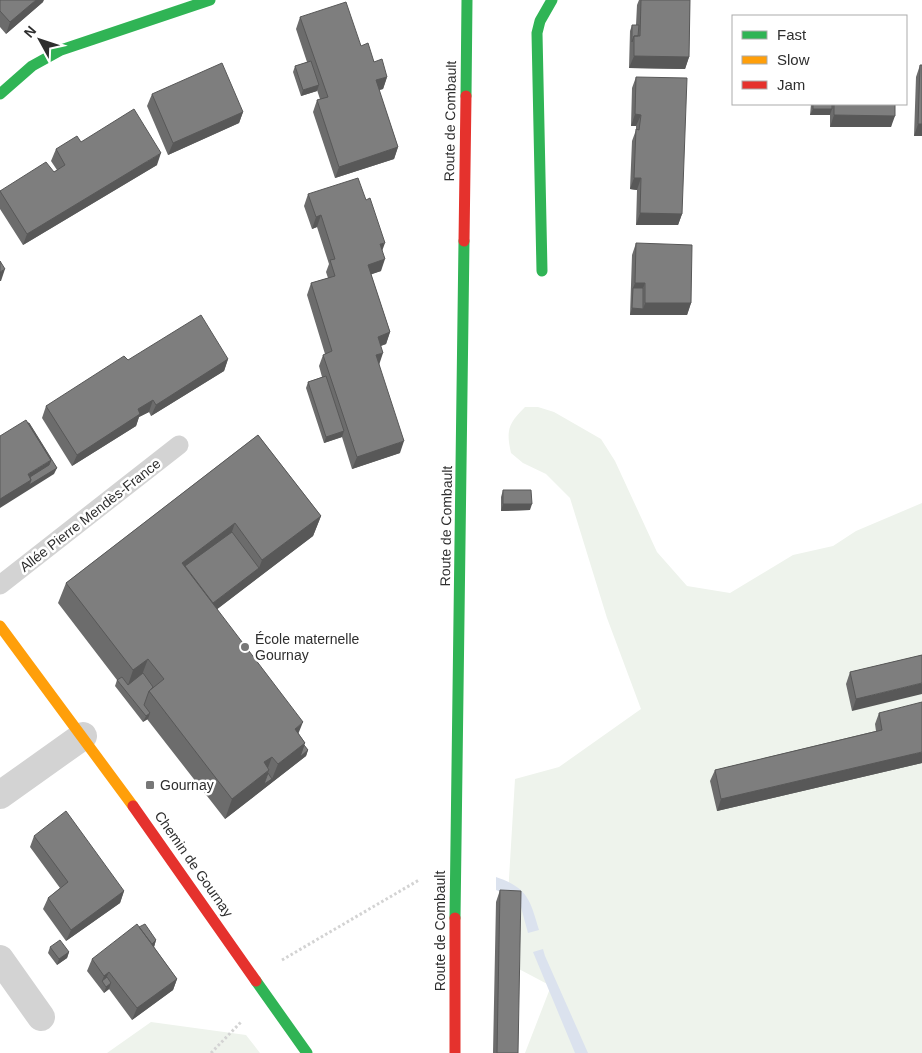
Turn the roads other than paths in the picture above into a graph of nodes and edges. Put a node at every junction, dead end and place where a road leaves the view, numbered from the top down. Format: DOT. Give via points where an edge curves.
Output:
graph roads {
  1 [pos="210,0"];
  2 [pos="467,0"];
  3 [pos="552,0"];
  4 [pos="0,94"];
  5 [pos="542,271"];
  6 [pos="179,445"];
  7 [pos="0,585"];
  8 [pos="0,626"];
  9 [pos="83,736"];
  10 [pos="0,794"];
  11 [pos="0,959"];
  12 [pos="41,1017"];
  13 [pos="308,1052"];
  14 [pos="455,1053"];
  1 -- 4 [label="street" via="61,50 32,66"];
  2 -- 14 [label="street, Route de Combault"];
  3 -- 5 [label="street" via="537,33"];
  6 -- 7 [label="lane, Allée Pierre Mendès-France"];
  8 -- 9 [label="street, Chemin de Gournay"];
  9 -- 10 [label="street"];
  9 -- 13 [label="street, Chemin de Gournay"];
  11 -- 12 [label="street"];
}
